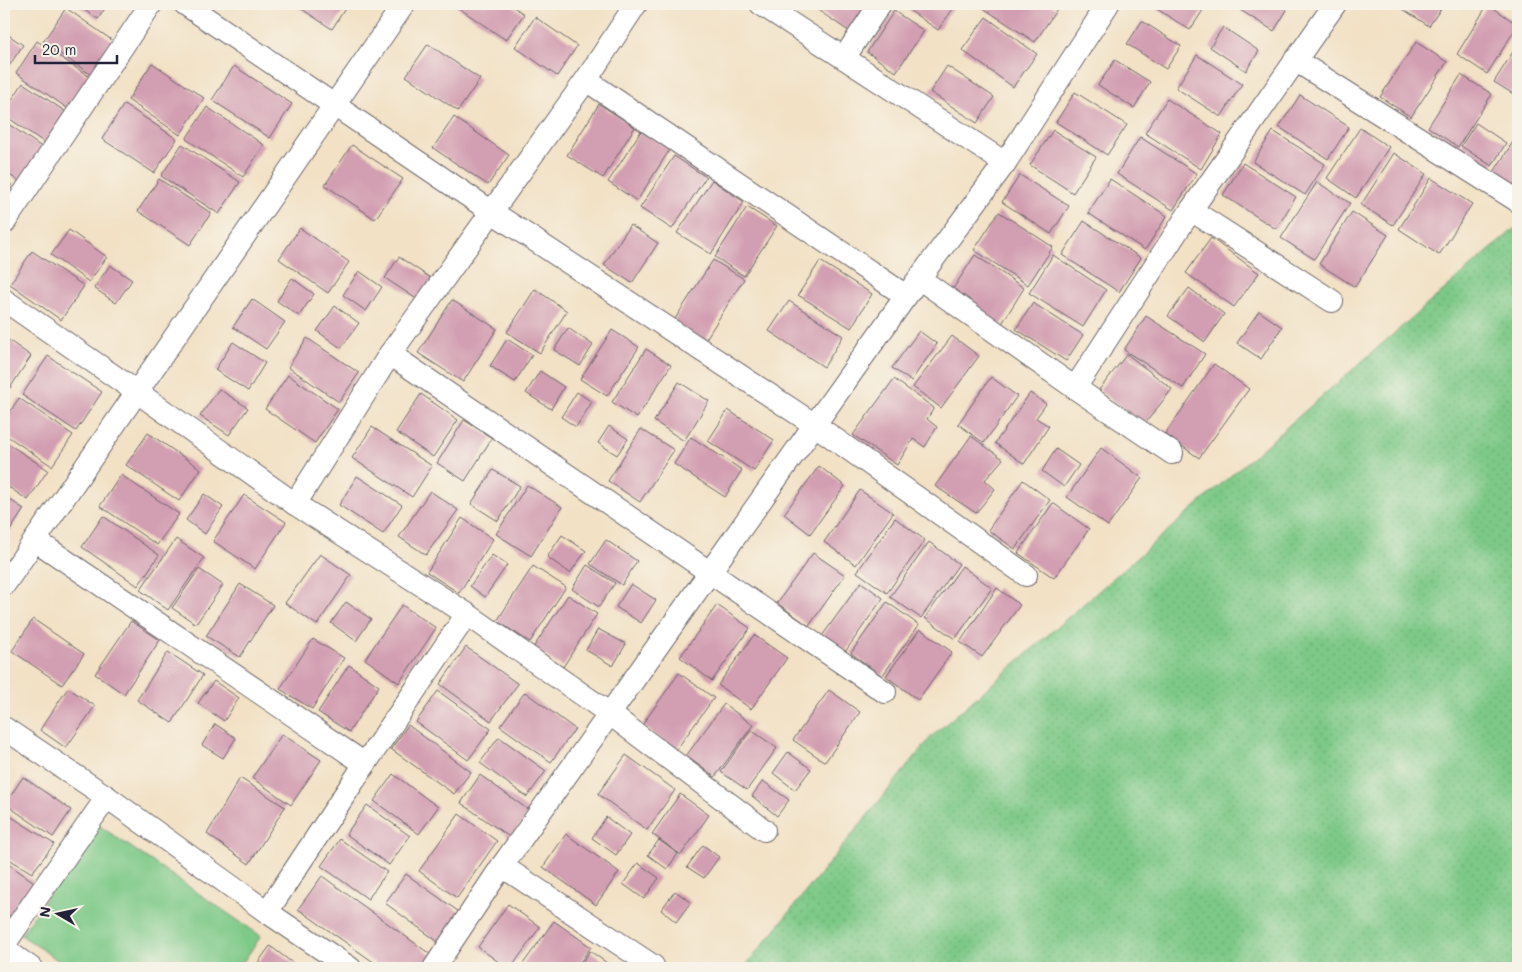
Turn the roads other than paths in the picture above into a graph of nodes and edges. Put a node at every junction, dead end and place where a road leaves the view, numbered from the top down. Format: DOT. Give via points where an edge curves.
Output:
graph roads {
  1 [pos="151,4"];
  2 [pos="185,4"];
  3 [pos="404,4"];
  4 [pos="636,4"];
  5 [pos="761,4"];
  6 [pos="880,4"];
  7 [pos="1108,4"];
  8 [pos="1335,4"];
  9 [pos="844,58"];
  10 [pos="1295,60"];
  11 [pos="586,80"];
  12 [pos="335,106"];
  13 [pos="1005,163"];
  14 [pos="1518,201"];
  15 [pos="1191,210"];
  16 [pos="492,212"];
  17 [pos="4,223"];
  18 [pos="913,288"];
  19 [pos="4,300"];
  20 [pos="1332,301"];
  21 [pos="390,354"];
  22 [pos="1075,388"];
  23 [pos="138,392"];
  24 [pos="815,425"];
  25 [pos="1172,453"];
  26 [pos="296,504"];
  27 [pos="35,540"];
  28 [pos="710,572"];
  29 [pos="1026,575"];
  30 [pos="4,585"];
  31 [pos="467,614"];
  32 [pos="885,692"];
  33 [pos="610,714"];
  34 [pos="4,728"];
  35 [pos="365,764"];
  36 [pos="107,797"];
  37 [pos="764,830"];
  38 [pos="502,866"];
  39 [pos="267,912"];
  40 [pos="4,944"];
  41 [pos="4,949"];
  42 [pos="653,966"];
  43 [pos="31,968"];
  44 [pos="350,968"];
  45 [pos="434,968"];
  1 -- 17 [label="street"];
  2 -- 12 [label="street"];
  3 -- 12 [label="street"];
  4 -- 11 [label="street"];
  5 -- 9 [label="street"];
  6 -- 9 [label="street"];
  7 -- 13 [label="street"];
  8 -- 10 [label="street"];
  9 -- 13 [label="street"];
  10 -- 14 [label="street"];
  10 -- 15 [label="street"];
  11 -- 16 [label="street"];
  11 -- 18 [label="street"];
  12 -- 16 [label="street"];
  12 -- 23 [label="street"];
  13 -- 18 [label="street"];
  15 -- 20 [label="street"];
  15 -- 22 [label="street"];
  16 -- 21 [label="street"];
  16 -- 24 [label="street"];
  18 -- 22 [label="street"];
  18 -- 24 [label="street"];
  19 -- 23 [label="street"];
  21 -- 26 [label="street"];
  21 -- 28 [label="street"];
  22 -- 25 [label="street"];
  23 -- 26 [label="street"];
  23 -- 27 [label="street"];
  24 -- 28 [label="street"];
  24 -- 29 [label="street"];
  26 -- 31 [label="street"];
  27 -- 30 [label="street"];
  27 -- 35 [label="street"];
  28 -- 32 [label="street"];
  28 -- 33 [label="street"];
  31 -- 33 [label="street"];
  31 -- 35 [label="street"];
  33 -- 37 [label="street"];
  33 -- 38 [label="street"];
  34 -- 36 [label="street"];
  35 -- 39 [label="street"];
  36 -- 39 [label="street"];
  36 -- 40 [label="street"];
  38 -- 42 [label="street"];
  38 -- 45 [label="street"];
  39 -- 44 [label="street"];
  41 -- 43 [label="street"];
}
